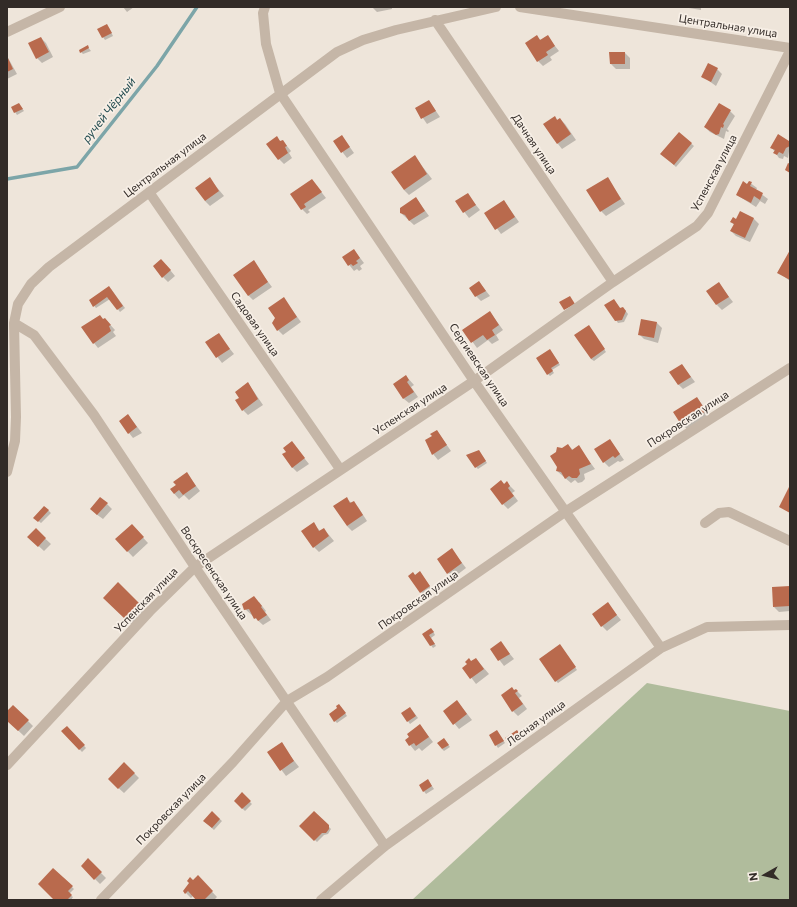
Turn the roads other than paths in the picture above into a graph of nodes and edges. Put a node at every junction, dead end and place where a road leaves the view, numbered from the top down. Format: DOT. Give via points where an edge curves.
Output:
graph roads {
  1 [pos="60,7"];
  2 [pos="265,7"];
  3 [pos="496,7"];
  4 [pos="520,7"];
  5 [pos="435,20"];
  6 [pos="7,32"];
  7 [pos="790,50"];
  8 [pos="280,93"];
  9 [pos="149,192"];
  10 [pos="613,282"];
  11 [pos="14,323"];
  12 [pos="790,368"];
  13 [pos="474,381"];
  14 [pos="340,469"];
  15 [pos="7,472"];
  16 [pos="565,512"];
  17 [pos="705,523"];
  18 [pos="790,541"];
  19 [pos="195,567"];
  20 [pos="790,625"];
  21 [pos="661,648"];
  22 [pos="287,701"];
  23 [pos="7,765"];
  24 [pos="385,846"];
  25 [pos="101,900"];
  26 [pos="321,900"];
  1 -- 6 [label="street"];
  2 -- 8 [label="street, Сергиевская улица" via="263,13 266,44"];
  3 -- 5 [label="street, Центральная улица"];
  4 -- 7 [label="street, Центральная улица"];
  5 -- 8 [label="street, Центральная улица" via="363,40 337,52"];
  5 -- 10 [label="street, Дачная улица"];
  7 -- 10 [label="street, Успенская улица" via="698,226"];
  8 -- 9 [label="street, Центральная улица"];
  8 -- 13 [label="street, Сергиевская улица"];
  9 -- 11 [label="street, Центральная улица" via="49,267 31,284 18,304"];
  9 -- 14 [label="street, Садовая улица"];
  10 -- 13 [label="street, Успенская улица"];
  11 -- 15 [label="street, Центральная улица" via="15,441"];
  11 -- 19 [label="street, Воскресенская улица" via="34,335 52,358 94,415"];
  12 -- 16 [label="street, Покровская улица"];
  13 -- 14 [label="street, Успенская улица"];
  13 -- 16 [label="street, Сергиевская улица"];
  14 -- 19 [label="street, Успенская улица"];
  16 -- 21 [label="street, Сергиевская улица"];
  16 -- 22 [label="street, Покровская улица" via="334,672"];
  17 -- 18 [label="street" via="719,513 729,512"];
  19 -- 22 [label="street, Воскресенская улица"];
  19 -- 23 [label="street, Успенская улица" via="150,611"];
  20 -- 21 [label="street, Лесная улица" via="707,627"];
  21 -- 24 [label="street, Лесная улица"];
  22 -- 24 [label="street, Воскресенская улица"];
  22 -- 25 [label="street, Покровская улица" via="233,762"];
  24 -- 26 [label="street, Лесная улица"];
}
